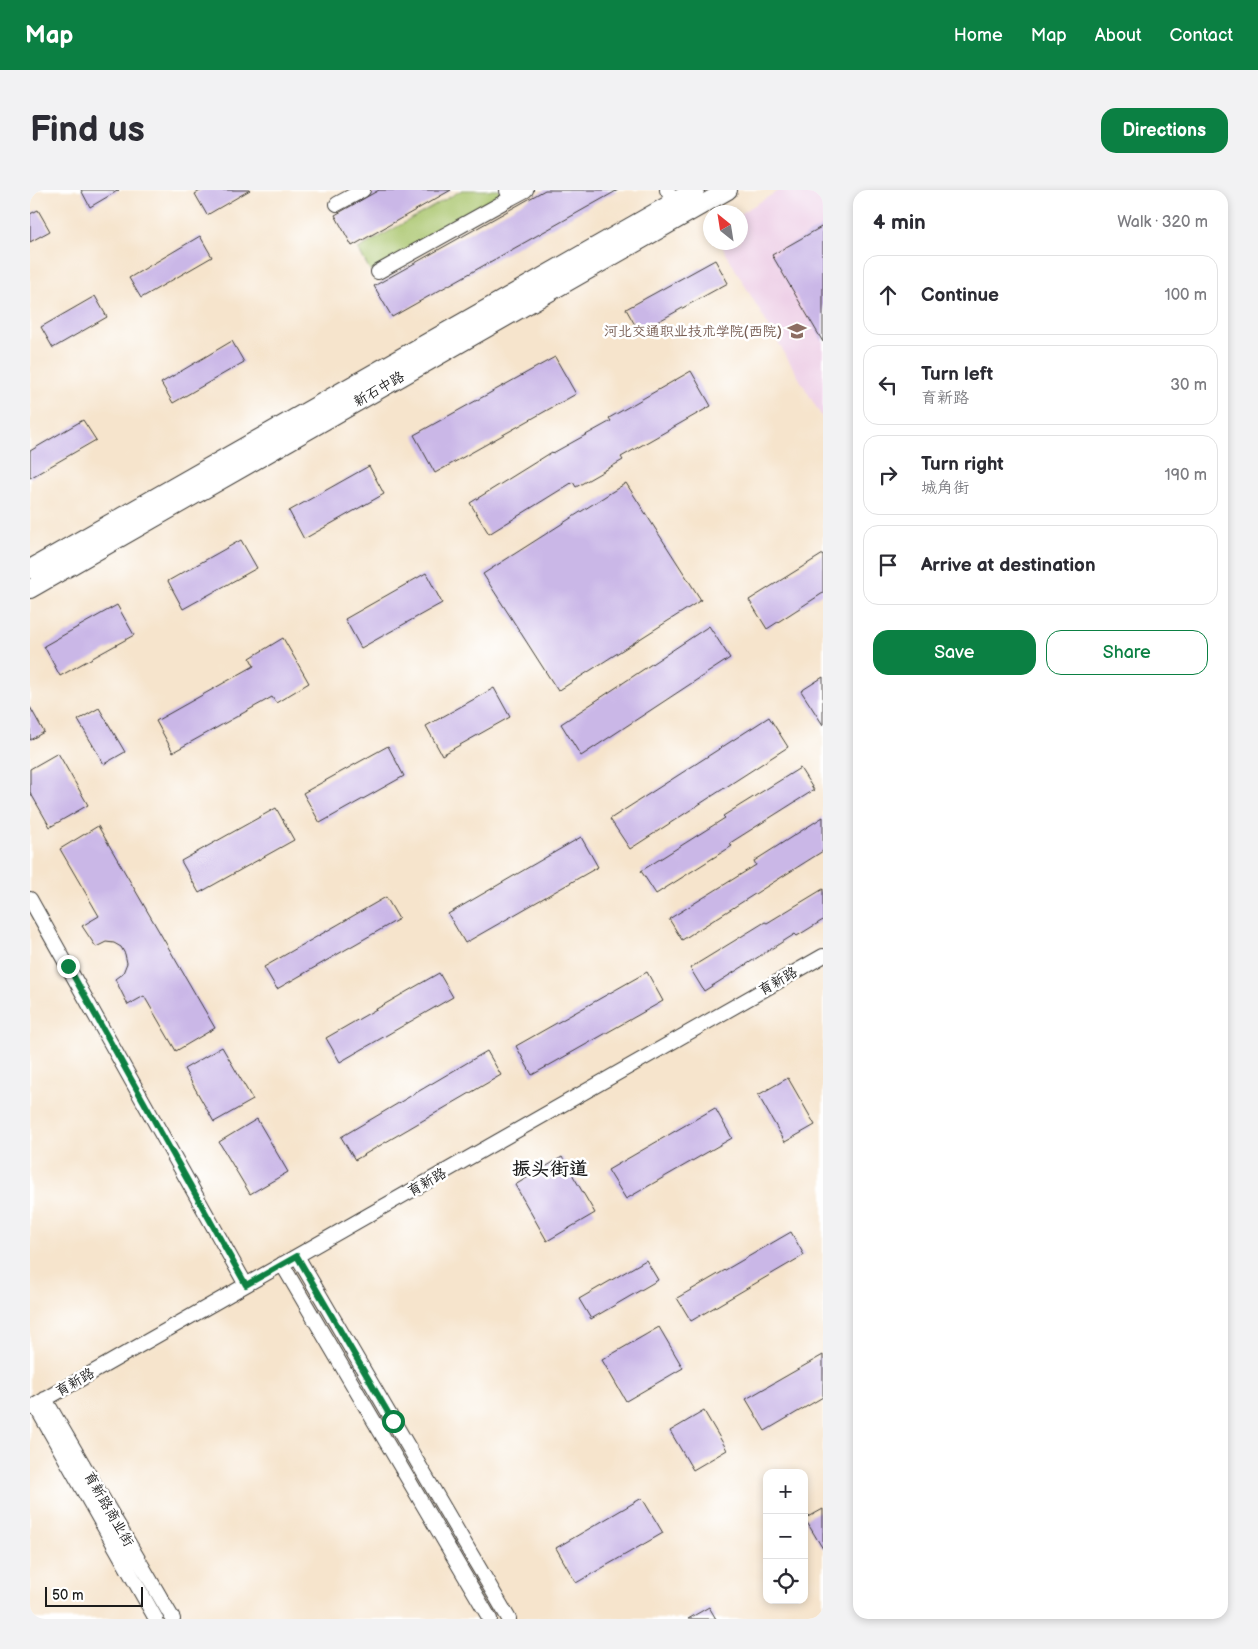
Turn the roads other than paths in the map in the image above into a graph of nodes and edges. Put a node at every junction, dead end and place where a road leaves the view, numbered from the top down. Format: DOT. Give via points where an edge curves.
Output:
graph roads {
  1 [pos="362,190"];
  2 [pos="526,190"];
  3 [pos="695,190"];
  4 [pos="728,190"];
  5 [pos="509,194"];
  6 [pos="671,196"];
  7 [pos="337,204"];
  8 [pos="378,272"];
  9 [pos="30,569"];
  10 [pos="30,589"];
  11 [pos="30,899"];
  12 [pos="823,956"];
  13 [pos="297,1256"];
  14 [pos="282,1264"];
  15 [pos="246,1285"];
  16 [pos="37,1404"];
  17 [pos="156,1619"];
  18 [pos="173,1619"];
  19 [pos="490,1619"];
  20 [pos="509,1619"];
  1 -- 7 [label="street"];
  2 -- 5 [label="street"];
  3 -- 6 [label="main road, 新石中路"];
  4 -- 10 [label="main road, 新石中路"];
  5 -- 8 [label="street"];
  6 -- 9 [label="main road, 新石中路"];
  11 -- 15 [label="street"];
  12 -- 13 [label="street, 育新路"];
  13 -- 14 [label="street, 育新路"];
  13 -- 20 [label="street"];
  14 -- 15 [label="street, 育新路"];
  14 -- 19 [label="street"];
  15 -- 16 [label="street, 育新路"];
  16 -- 17 [label="street, 育新路商业街"];
  16 -- 18 [label="street, 育新路商业街"];
}
